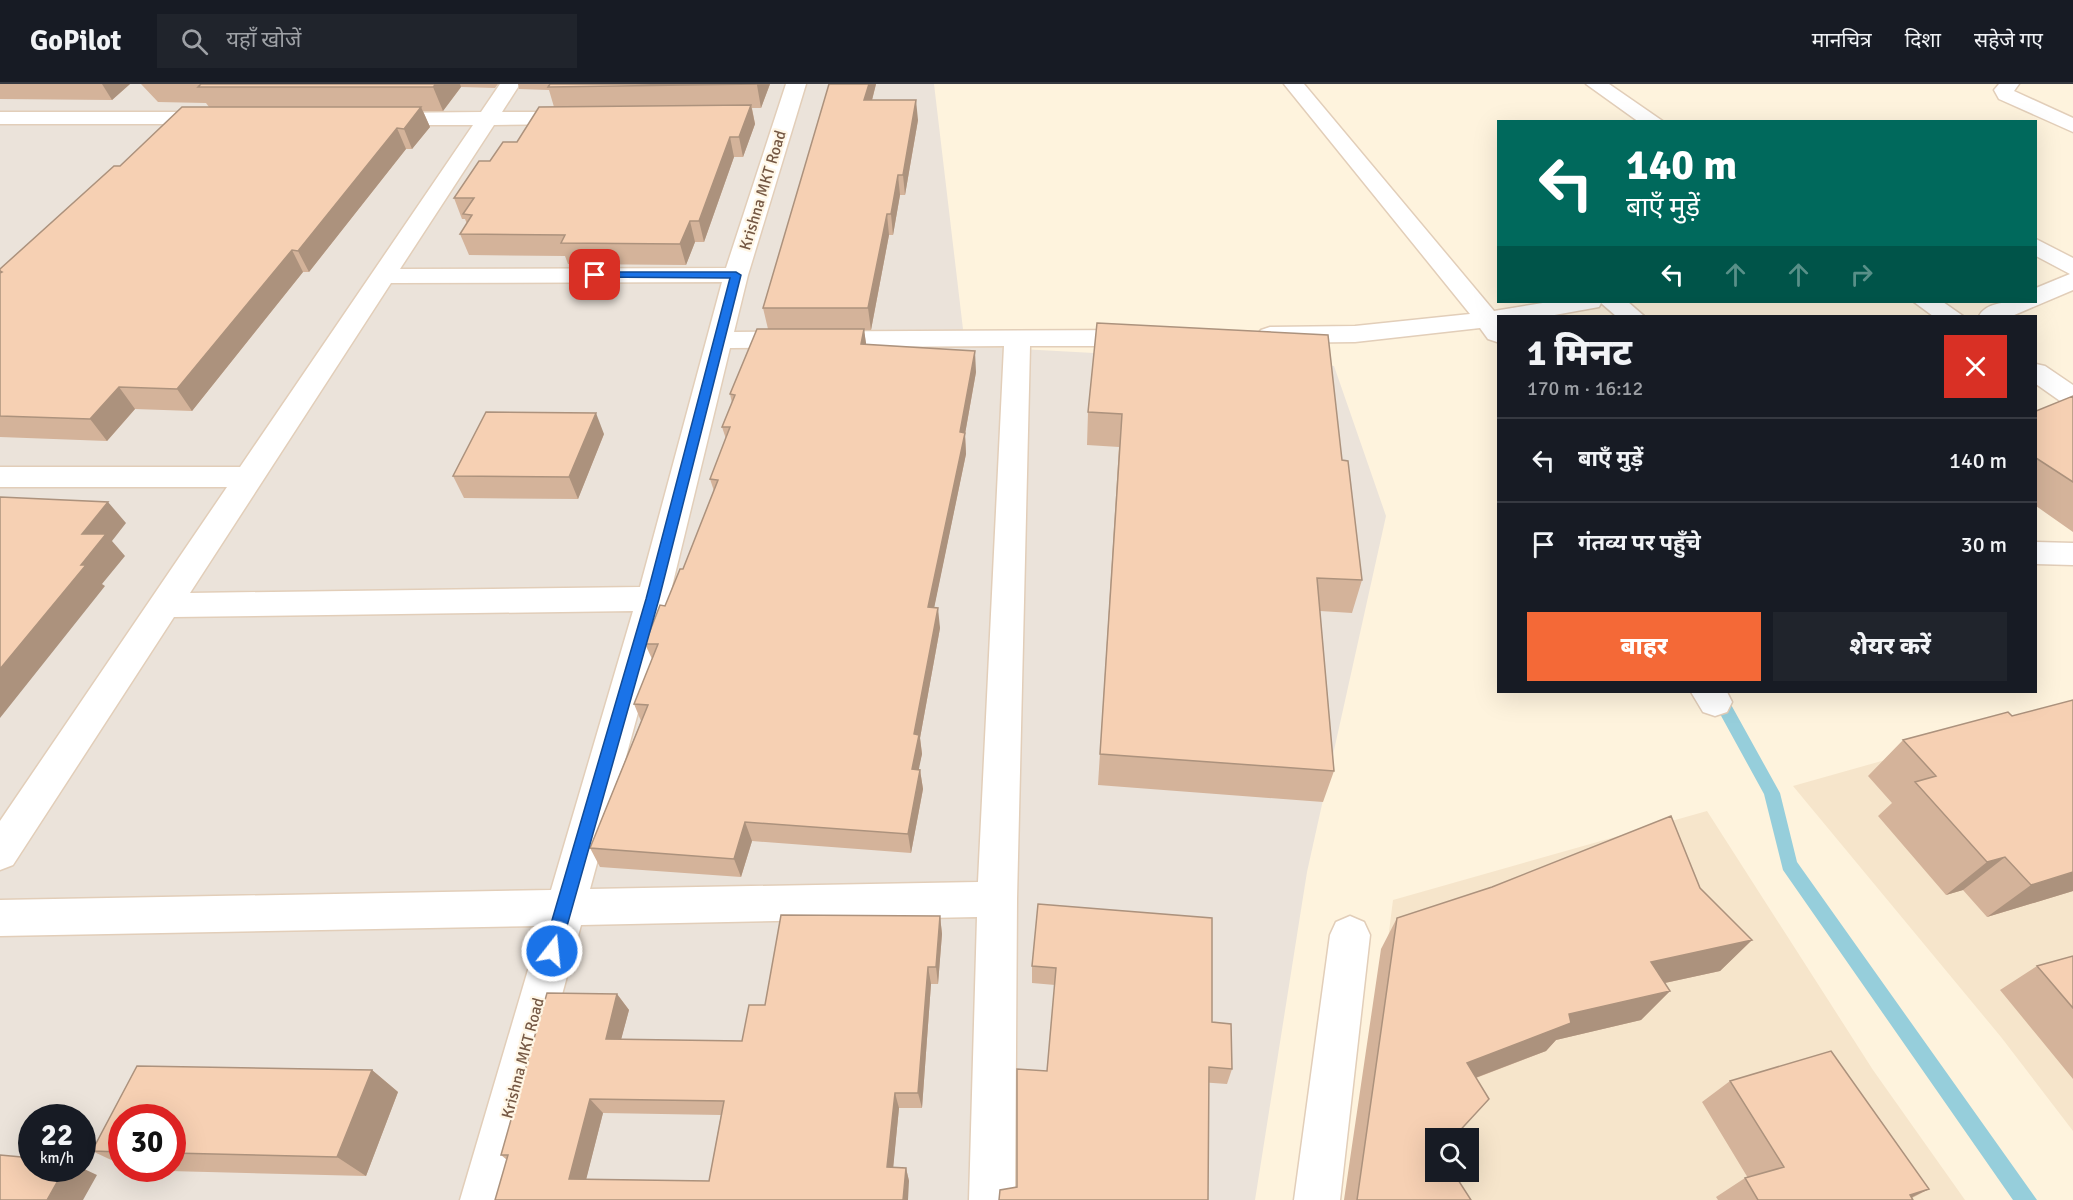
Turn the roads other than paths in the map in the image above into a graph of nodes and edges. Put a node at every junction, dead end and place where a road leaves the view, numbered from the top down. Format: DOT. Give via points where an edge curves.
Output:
graph roads {
  1 [pos="510,84"];
  2 [pos="796,84"];
  3 [pos="1294,84"];
  4 [pos="1596,84"];
  5 [pos="2009,84"];
  6 [pos="0,118"];
  7 [pos="172,118"];
  8 [pos="231,118"];
  9 [pos="594,118"];
  10 [pos="359,119"];
  11 [pos="487,119"];
  12 [pos="1651,120"];
  13 [pos="2069,124"];
  14 [pos="2037,130"];
  15 [pos="146,143"];
  16 [pos="2037,247"];
  17 [pos="2073,268"];
  18 [pos="736,275"];
  19 [pos="383,276"];
  20 [pos="2073,281"];
  21 [pos="2037,297"];
  22 [pos="1586,303"];
  23 [pos="1614,303"];
  24 [pos="1928,303"];
  25 [pos="2024,303"];
  26 [pos="1533,315"];
  27 [pos="1630,315"];
  28 [pos="1948,315"];
  29 [pos="1994,315"];
  30 [pos="1497,322"];
  31 [pos="1497,323"];
  32 [pos="1250,336"];
  33 [pos="1168,337"];
  34 [pos="719,340"];
  35 [pos="1017,340"];
  36 [pos="2037,373"];
  37 [pos="2073,397"];
  38 [pos="0,477"];
  39 [pos="249,477"];
  40 [pos="2037,553"];
  41 [pos="2073,554"];
  42 [pos="653,599"];
  43 [pos="165,605"];
  44 [pos="0,853"];
  45 [pos="996,899"];
  46 [pos="564,905"];
  47 [pos="0,918"];
  48 [pos="1350,935"];
  49 [pos="483,1200"];
  50 [pos="992,1200"];
  51 [pos="1317,1200"];
  1 -- 11 [label="street"];
  2 -- 18 [label="street, Krishna MKT Road" via="773,116"];
  3 -- 30 [label="street"];
  4 -- 12 [label="street"];
  5 -- 13 [label="street" via="2004,90 2007,95"];
  6 -- 7 [label="street"];
  7 -- 8 [label="street"];
  7 -- 15 [label="street"];
  9 -- 11 [label="street"];
  10 -- 11 [label="street"];
  11 -- 19 [label="street"];
  13 -- 14 [label="street"];
  16 -- 17 [label="street"];
  18 -- 19 [label="street"];
  18 -- 34 [label="street, Krishna MKT Road"];
  19 -- 39 [label="street"];
  20 -- 21 [label="street"];
  22 -- 26 [label="street"];
  23 -- 27 [label="street"];
  24 -- 28 [label="street"];
  25 -- 29 [label="street"];
  31 -- 32 [label="street" via="1355,334"];
  33 -- 35 [label="street"];
  34 -- 35 [label="street"];
  34 -- 42 [label="street, Krishna MKT Road"];
  35 -- 45 [label="street"];
  36 -- 37 [label="street"];
  38 -- 39 [label="street"];
  39 -- 43 [label="street"];
  40 -- 41 [label="street"];
  42 -- 43 [label="street"];
  42 -- 46 [label="street, Krishna MKT Road"];
  43 -- 44 [label="street"];
  45 -- 46 [label="street"];
  45 -- 50 [label="street"];
  46 -- 47 [label="street"];
  46 -- 49 [label="street, Krishna MKT Road"];
  48 -- 51 [label="street"];
}
